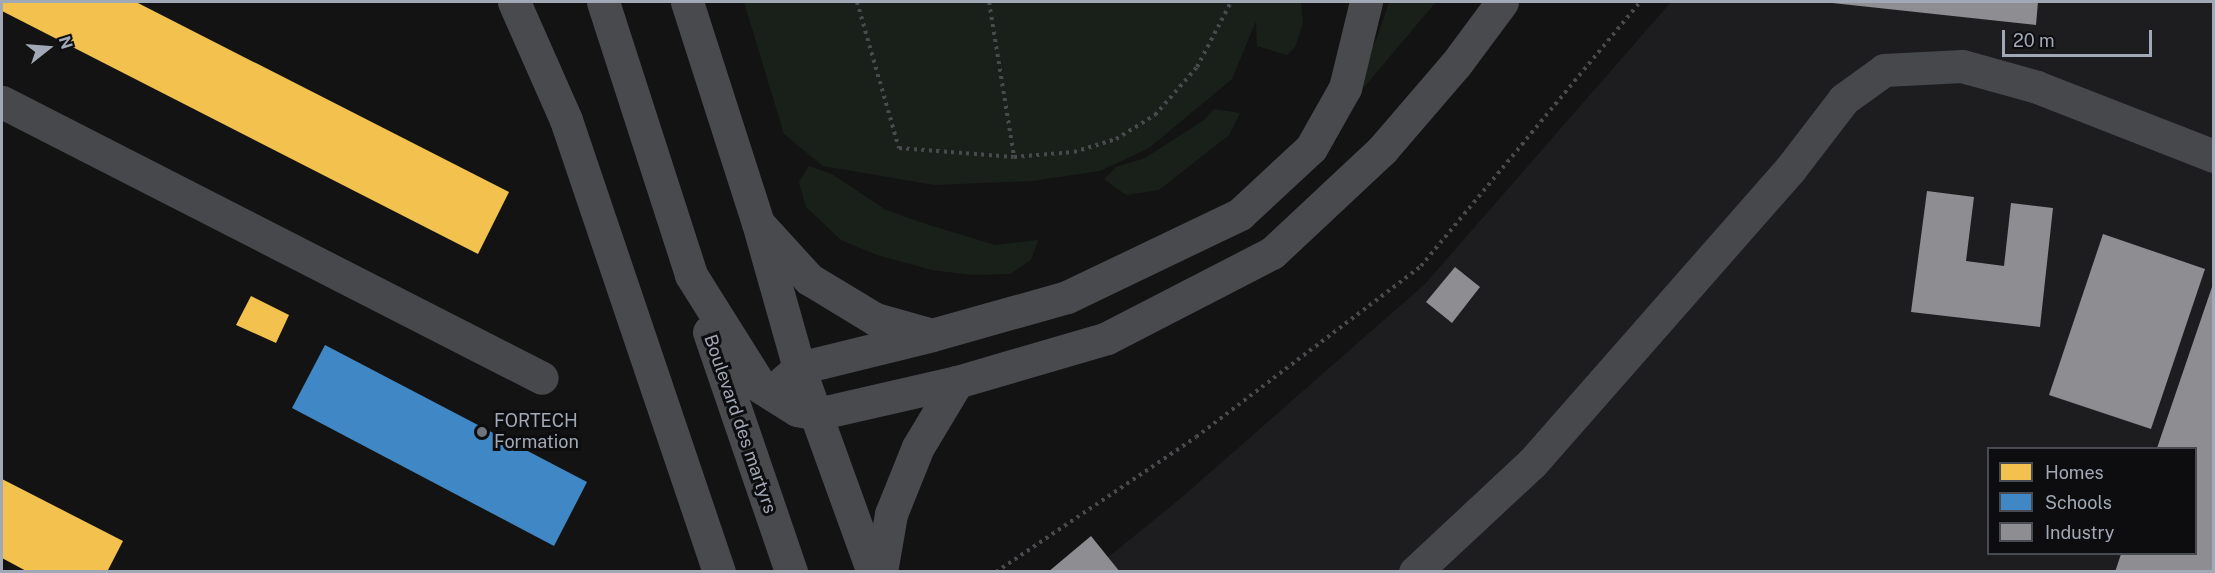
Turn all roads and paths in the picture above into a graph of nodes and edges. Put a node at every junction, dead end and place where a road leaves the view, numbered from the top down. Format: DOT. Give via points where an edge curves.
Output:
graph roads {
  1 [pos="514,2"];
  2 [pos="603,2"];
  3 [pos="687,2"];
  4 [pos="858,2"];
  5 [pos="988,2"];
  6 [pos="1231,2"];
  7 [pos="1366,2"];
  8 [pos="1502,2"];
  9 [pos="1640,2"];
  10 [pos="2,102"];
  11 [pos="2214,156"];
  12 [pos="1014,157"];
  13 [pos="758,223"];
  14 [pos="691,275"];
  15 [pos="932,336"];
  16 [pos="799,368"];
  17 [pos="542,378"];
  18 [pos="957,382"];
  19 [pos="771,395"];
  20 [pos="817,414"];
  21 [pos="746,438"];
  22 [pos="719,572"];
  23 [pos="791,572"];
  24 [pos="873,572"];
  25 [pos="881,572"];
  26 [pos="996,572"];
  27 [pos="1415,572"];
  1 -- 22 [label="highway" via="566,120"];
  2 -- 14 [label="highway"];
  3 -- 13 [label="highway"];
  4 -- 12 [label="path" via="899,148"];
  5 -- 12 [label="path"];
  6 -- 12 [label="path" via="1197,68 1155,115 1116,139 1085,149"];
  7 -- 15 [label="highway" via="1345,88 1311,148 1240,214 1067,297"];
  8 -- 18 [label="highway" via="1456,64 1382,150 1272,253 1107,338"];
  9 -- 26 [label="path" via="1421,266 1196,437"];
  10 -- 17 [label="street"];
  11 -- 27 [label="street" via="2037,87 1962,66 1884,70 1844,99 1791,168 1532,463"];
  13 -- 15 [label="highway" via="809,279 874,319"];
  13 -- 16 [label="highway"];
  14 -- 19 [label="highway" via="750,372"];
  14 -- 21 [label="highway, Boulevard des martyrs"];
  15 -- 16 [label="highway"];
  16 -- 19 [label="highway"];
  16 -- 20 [label="highway"];
  18 -- 20 [label="highway"];
  18 -- 25 [label="highway" via="918,447 891,514"];
  19 -- 20 [label="highway" via="797,410"];
  19 -- 21 [label="highway"];
  20 -- 24 [label="highway"];
  21 -- 23 [label="highway, Boulevard des martyrs"];
}
